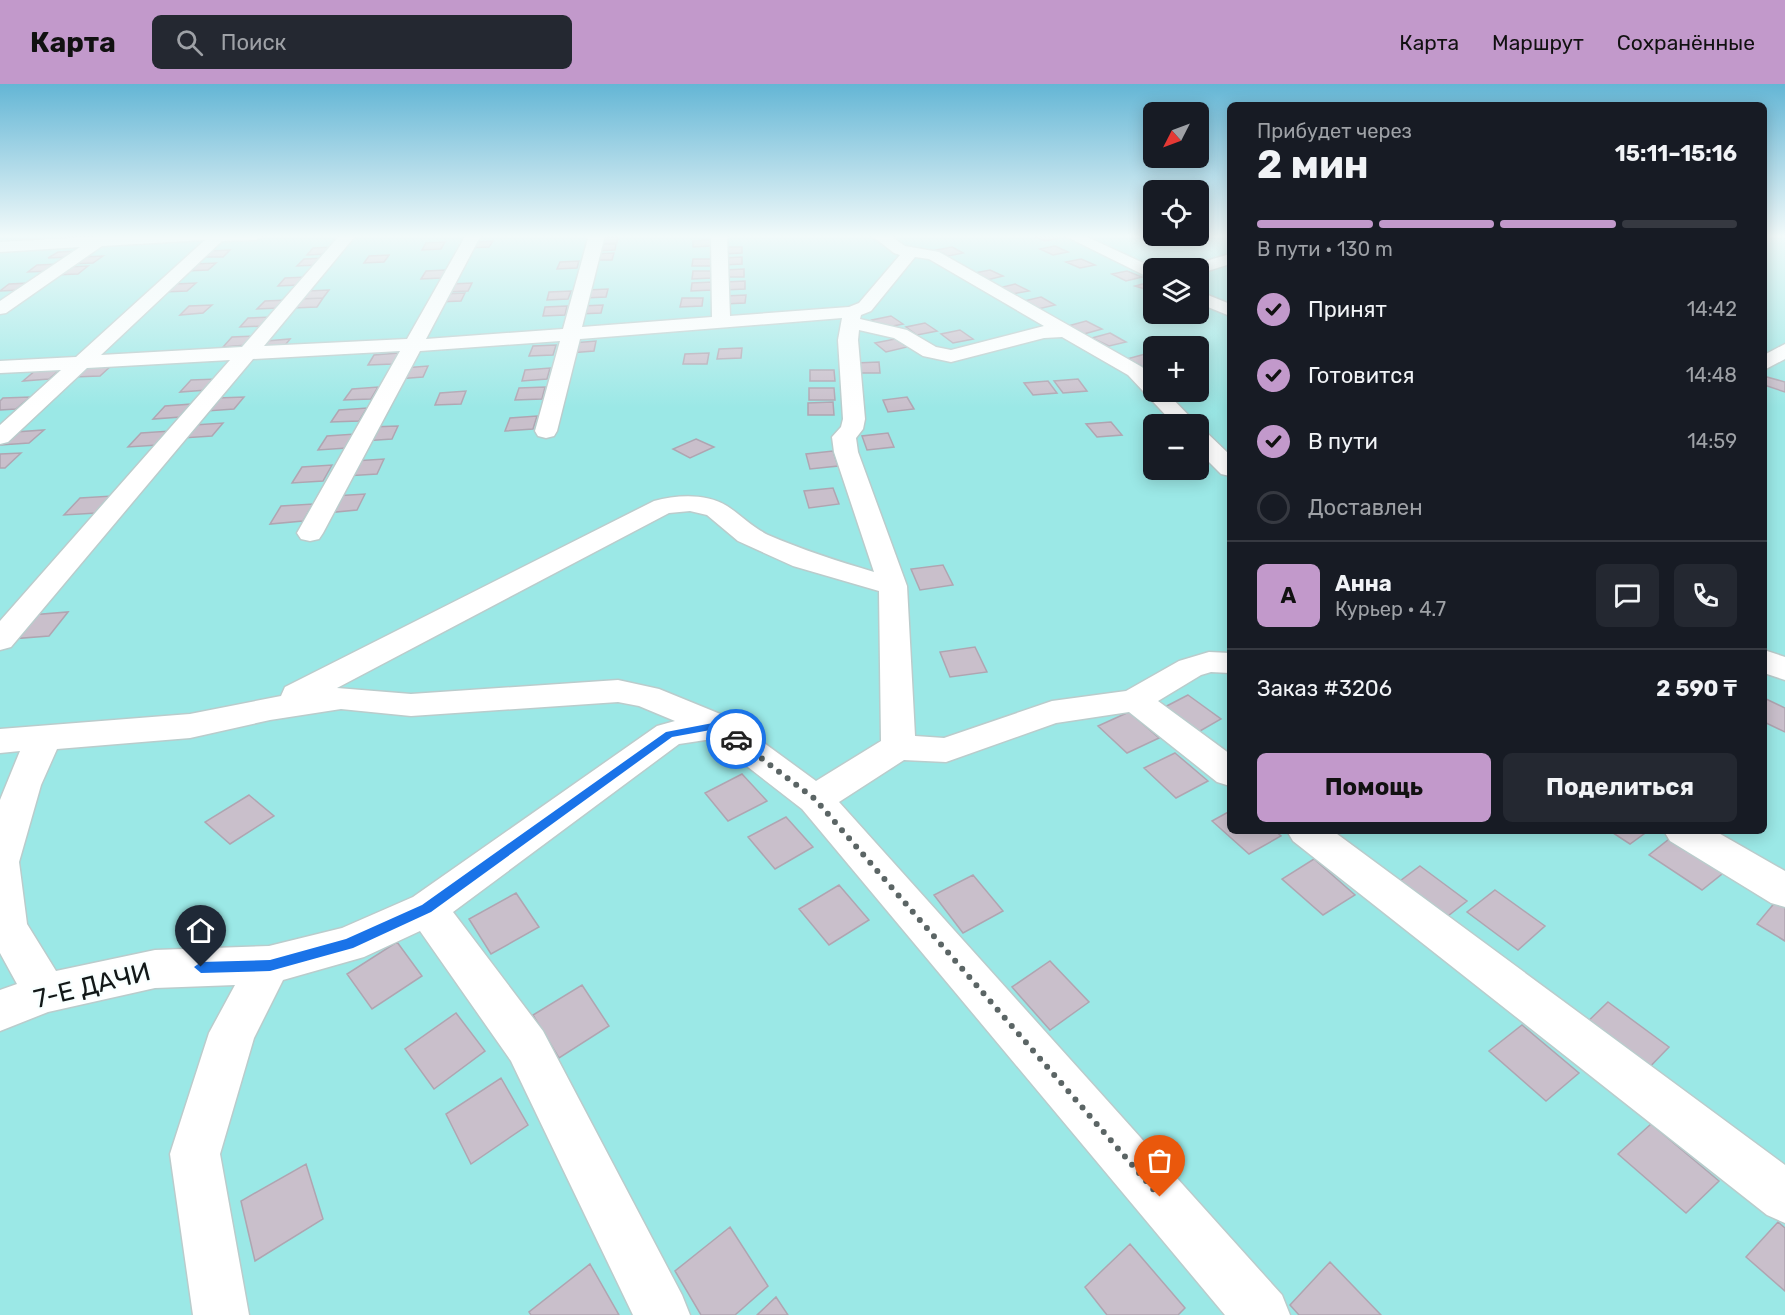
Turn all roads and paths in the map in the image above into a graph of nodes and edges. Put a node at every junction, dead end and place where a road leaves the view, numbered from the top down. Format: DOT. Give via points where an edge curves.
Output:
graph roads {
  1 [pos="24,292"];
  2 [pos="158,292"];
  3 [pos="300,292"];
  4 [pos="443,292"];
  5 [pos="582,292"];
  6 [pos="720,292"];
  7 [pos="878,292"];
  8 [pos="999,292"];
  9 [pos="1209,301"];
  10 [pos="0,309"];
  11 [pos="1227,310"];
  12 [pos="852,318"];
  13 [pos="721,323"];
  14 [pos="1066,331"];
  15 [pos="571,334"];
  16 [pos="414,345"];
  17 [pos="1785,350"];
  18 [pos="250,352"];
  19 [pos="1767,362"];
  20 [pos="82,363"];
  21 [pos="0,367"];
  22 [pos="1143,379"];
  23 [pos="1165,402"];
  24 [pos="1176,414"];
  25 [pos="546,431"];
  26 [pos="0,437"];
  27 [pos="1209,448"];
  28 [pos="1227,466"];
  29 [pos="310,533"];
  30 [pos="893,586"];
  31 [pos="0,640"];
  32 [pos="1767,661"];
  33 [pos="1227,663"];
  34 [pos="1785,670"];
  35 [pos="1135,700"];
  36 [pos="270,709"];
  37 [pos="718,726"];
  38 [pos="44,738"];
  39 [pos="0,741"];
  40 [pos="898,747"];
  41 [pos="1227,771"];
  42 [pos="815,799"];
  43 [pos="1310,834"];
  44 [pos="1688,834"];
  45 [pos="0,862"];
  46 [pos="1785,891"];
  47 [pos="427,909"];
  48 [pos="270,965"];
  49 [pos="45,993"];
  50 [pos="0,1011"];
  51 [pos="1785,1197"];
  52 [pos="221,1315"];
  53 [pos="662,1315"];
  54 [pos="1262,1315"];
  1 -- 10 [label="street"];
  2 -- 20 [label="street"];
  3 -- 18 [label="street"];
  4 -- 16 [label="street"];
  5 -- 15 [label="street"];
  6 -- 13 [label="street"];
  7 -- 12 [label="street"];
  8 -- 14 [label="street"];
  9 -- 11 [label="street"];
  12 -- 13 [label="street"];
  12 -- 14 [label="street" via="900,334 930,352 951,356 1044,332"];
  12 -- 30 [label="street" via="848,340 854,419 852,429 844,437 846,452"];
  13 -- 15 [label="street"];
  14 -- 22 [label="street"];
  15 -- 16 [label="street"];
  15 -- 25 [label="street"];
  16 -- 18 [label="street"];
  16 -- 29 [label="street"];
  17 -- 19 [label="street"];
  18 -- 20 [label="street"];
  18 -- 31 [label="street"];
  20 -- 21 [label="street"];
  20 -- 26 [label="street"];
  23 -- 24 [label="street"];
  27 -- 28 [label="street"];
  30 -- 36 [label="street" via="803,560 747,535 716,510 691,503 663,506"];
  30 -- 40 [label="street"];
  32 -- 34 [label="street"];
  33 -- 35 [label="street" via="1209,662 1190,668"];
  35 -- 40 [label="street" via="1052,712 946,750"];
  35 -- 41 [label="street"];
  36 -- 37 [label="street" via="341,698 411,705 618,691 647,697"];
  36 -- 38 [label="street" via="190,726"];
  37 -- 42 [label="street"];
  37 -- 47 [label="street, 7-Е ДАЧИ" via="669,734"];
  38 -- 39 [label="street"];
  38 -- 45 [label="street" via="23,785"];
  40 -- 42 [label="street"];
  42 -- 54 [label="street"];
  43 -- 51 [label="street"];
  44 -- 46 [label="street"];
  45 -- 49 [label="street" via="7,927"];
  47 -- 48 [label="street, 7-Е ДАЧИ" via="349,944"];
  47 -- 53 [label="street" via="527,1046"];
  48 -- 49 [label="street, 7-Е ДАЧИ" via="155,969"];
  48 -- 52 [label="street" via="232,1033 195,1154"];
  49 -- 50 [label="street, 7-Е ДАЧИ"];
}
